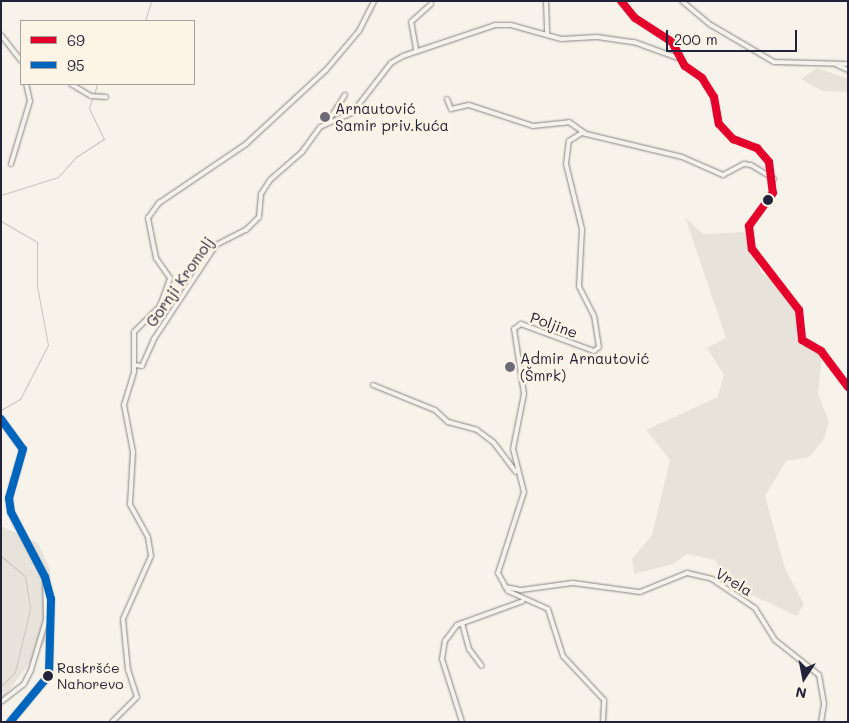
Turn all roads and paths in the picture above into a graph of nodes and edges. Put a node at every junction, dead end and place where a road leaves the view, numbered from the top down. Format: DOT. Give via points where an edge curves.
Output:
graph roads {
  1 [pos="374,1"];
  2 [pos="546,1"];
  3 [pos="621,1"];
  4 [pos="682,1"];
  5 [pos="431,4"];
  6 [pos="1,35"];
  7 [pos="547,35"];
  8 [pos="416,49"];
  9 [pos="681,59"];
  10 [pos="20,60"];
  11 [pos="848,64"];
  12 [pos="835,65"];
  13 [pos="848,70"];
  14 [pos="26,85"];
  15 [pos="73,85"];
  16 [pos="345,95"];
  17 [pos="106,97"];
  18 [pos="447,99"];
  19 [pos="326,124"];
  20 [pos="586,134"];
  21 [pos="11,164"];
  22 [pos="774,179"];
  23 [pos="134,364"];
  24 [pos="373,384"];
  25 [pos="848,387"];
  26 [pos="1,419"];
  27 [pos="517,474"];
  28 [pos="45,577"];
  29 [pos="505,587"];
  30 [pos="523,600"];
  31 [pos="462,623"];
  32 [pos="482,666"];
  33 [pos="1,702"];
  34 [pos="10,722"];
  35 [pos="112,722"];
  36 [pos="462,722"];
  37 [pos="603,722"];
  38 [pos="821,722"];
  1 -- 23 [label="street" via="359,31 326,70 228,155 159,203 148,218 156,258 170,278 160,306 134,332"];
  2 -- 7 [label="street"];
  3 -- 9 [label="street" via="635,18 672,42"];
  4 -- 12 [label="street" via="711,25 774,62"];
  5 -- 8 [label="street" via="411,22"];
  6 -- 10 [label="street"];
  7 -- 8 [label="street, Gornji Kromolj" via="528,27 495,25"];
  7 -- 9 [label="street, Gornji Kromolj" via="634,42"];
  8 -- 19 [label="street, Gornji Kromolj" via="391,63 353,112"];
  9 -- 22 [label="street" via="710,91 719,124 733,138 757,148 769,162"];
  11 -- 12 [label="street"];
  12 -- 13 [label="street"];
  14 -- 21 [label="street" via="30,102"];
  15 -- 17 [label="street" via="94,97"];
  16 -- 19 [label="street"];
  18 -- 20 [label="street" via="451,109 469,106 533,126 569,122"];
  19 -- 23 [label="street, Gornji Kromolj" via="270,180 261,194 256,221 216,245 154,339 142,366"];
  20 -- 22 [label="street" via="682,157 723,175 744,164 751,165"];
  20 -- 27 [label="street, Poljine" via="574,134 569,141 566,164 582,229 579,287 594,316 599,348 594,351 521,324 514,329 524,394 513,449"];
  22 -- 25 [label="street" via="768,205 749,226 752,248 799,310 802,340 821,351"];
  23 -- 35 [label="street" via="124,405 133,452 130,504 148,537 151,556 123,618 128,670 137,697"];
  24 -- 27 [label="street" via="435,410 448,422 477,430 494,444"];
  26 -- 28 [label="street" via="21,444 23,455 9,498 11,512"];
  27 -- 29 [label="street, Poljine" via="524,492 498,567"];
  28 -- 33 [label="street" via="46,620 31,670 24,684"];
  28 -- 34 [label="street" via="51,599 49,674"];
  29 -- 30 [label="street"];
  29 -- 38 [label="street, Vrela" via="521,590 573,583 640,592 687,573 712,579 755,608 775,640 819,675 824,704"];
  30 -- 31 [label="street"];
  30 -- 37 [label="street" via="548,609 564,656 604,700"];
  31 -- 32 [label="street" via="469,649"];
  31 -- 36 [label="street" via="441,652"];
}
